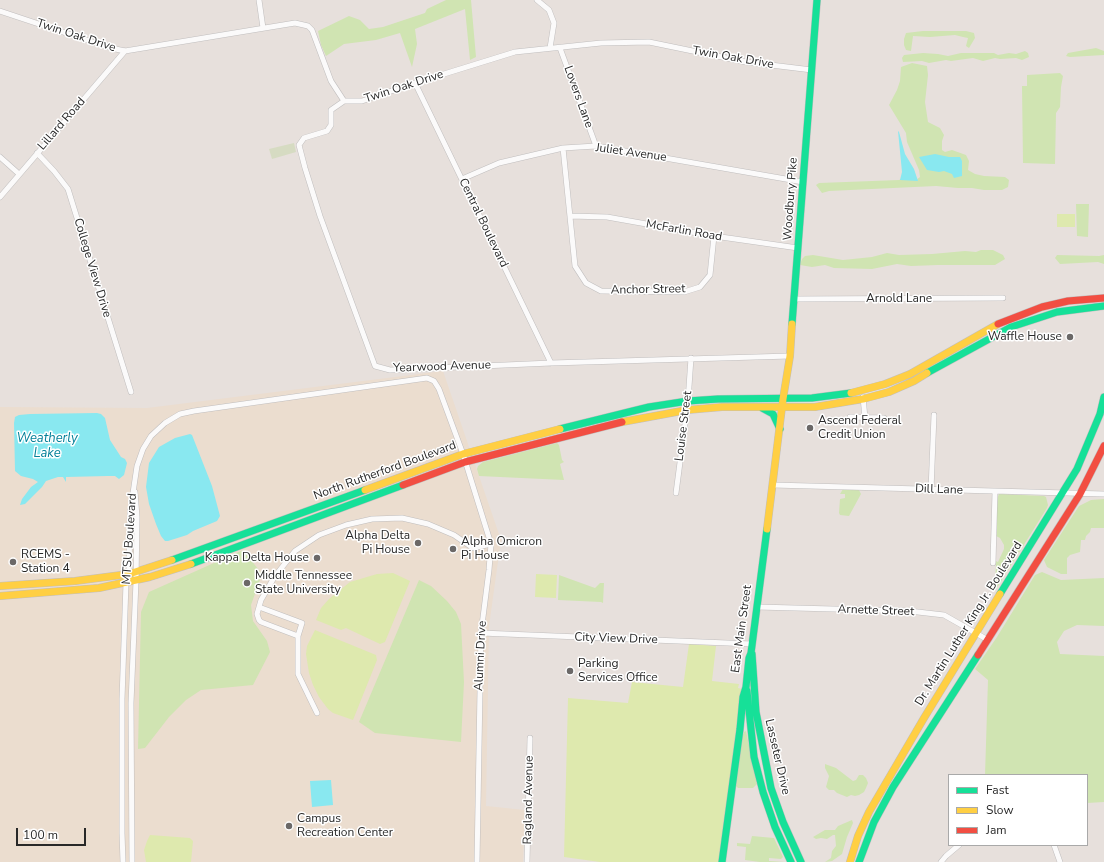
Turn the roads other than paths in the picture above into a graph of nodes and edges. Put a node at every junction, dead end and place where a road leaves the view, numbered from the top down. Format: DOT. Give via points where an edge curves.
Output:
graph roads {
  1 [pos="259,0"];
  2 [pos="537,0"];
  3 [pos="817,0"];
  4 [pos="0,11"];
  5 [pos="263,28"];
  6 [pos="550,48"];
  7 [pos="560,48"];
  8 [pos="125,51"];
  9 [pos="812,70"];
  10 [pos="415,83"];
  11 [pos="344,101"];
  12 [pos="596,146"];
  13 [pos="563,148"];
  14 [pos="37,153"];
  15 [pos="0,157"];
  16 [pos="19,174"];
  17 [pos="462,179"];
  18 [pos="803,182"];
  19 [pos="0,197"];
  20 [pos="570,216"];
  21 [pos="714,236"];
  22 [pos="798,248"];
  23 [pos="1003,298"];
  24 [pos="1104,298"];
  25 [pos="795,299"];
  26 [pos="1104,306"];
  27 [pos="790,356"];
  28 [pos="691,358"];
  29 [pos="551,363"];
  30 [pos="862,391"];
  31 [pos="131,392"];
  32 [pos="1104,397"];
  33 [pos="783,399"];
  34 [pos="863,399"];
  35 [pos="688,401"];
  36 [pos="760,407"];
  37 [pos="782,407"];
  38 [pos="687,410"];
  39 [pos="934,415"];
  40 [pos="850,417"];
  41 [pos="865,418"];
  42 [pos="884,418"];
  43 [pos="780,429"];
  44 [pos="1104,446"];
  45 [pos="463,454"];
  46 [pos="465,462"];
  47 [pos="773,485"];
  48 [pos="931,490"];
  49 [pos="995,492"];
  50 [pos="676,493"];
  51 [pos="1063,494"];
  52 [pos="1080,494"];
  53 [pos="1104,494"];
  54 [pos="491,544"];
  55 [pos="993,563"];
  56 [pos="132,573"];
  57 [pos="136,581"];
  58 [pos="126,583"];
  59 [pos="0,586"];
  60 [pos="0,596"];
  61 [pos="259,607"];
  62 [pos="757,607"];
  63 [pos="481,633"];
  64 [pos="976,633"];
  65 [pos="298,636"];
  66 [pos="988,640"];
  67 [pos="752,644"];
  68 [pos="752,653"];
  69 [pos="746,687"];
  70 [pos="318,713"];
  71 [pos="752,713"];
  72 [pos="739,735"];
  73 [pos="530,738"];
  74 [pos="958,846"];
  75 [pos="1054,846"];
  76 [pos="124,862"];
  77 [pos="132,862"];
  78 [pos="477,862"];
  79 [pos="527,862"];
  80 [pos="722,862"];
  81 [pos="791,862"];
  82 [pos="801,862"];
  83 [pos="850,862"];
  84 [pos="859,862"];
  85 [pos="941,862"];
  86 [pos="1060,862"];
  1 -- 5 [label="street"];
  2 -- 6 [label="street" via="549,10 554,23"];
  3 -- 9 [label="main road, Woodbury Pike"];
  4 -- 8 [label="street, Twin Oak Drive"];
  5 -- 8 [label="street, Twin Oak Drive"];
  5 -- 11 [label="street, Twin Oak Drive" via="295,23 308,26 312,30 331,81"];
  6 -- 7 [label="street, Twin Oak Drive"];
  6 -- 10 [label="street, Twin Oak Drive" via="515,52"];
  7 -- 9 [label="street, Twin Oak Drive" via="601,43 649,42 746,62"];
  7 -- 12 [label="street, Lovers Lane"];
  8 -- 14 [label="street, Lillard Road"];
  9 -- 18 [label="main road, Woodbury Pike"];
  10 -- 11 [label="street, Twin Oak Drive" via="362,102"];
  10 -- 17 [label="street, Central Boulevard"];
  11 -- 29 [label="street, Yearwood Avenue" via="331,110 331,125 326,131 304,138 299,145 320,216 375,366 390,370"];
  12 -- 13 [label="street, Juliet Avenue"];
  12 -- 18 [label="street, Juliet Avenue"];
  13 -- 17 [label="street, Juliet Avenue" via="499,163"];
  13 -- 20 [label="street, Anchor Street"];
  14 -- 16 [label="street, Lillard Road"];
  14 -- 31 [label="street, College View Drive" via="68,189"];
  15 -- 16 [label="street"];
  16 -- 19 [label="street, Lillard Road"];
  17 -- 29 [label="street, Central Boulevard"];
  18 -- 22 [label="main road, Woodbury Pike"];
  20 -- 21 [label="street, McFarlin Road" via="607,218"];
  20 -- 21 [label="street, Anchor Street" via="576,266 586,282 601,291 684,292 700,287 710,275"];
  21 -- 22 [label="street, McFarlin Road"];
  22 -- 25 [label="main road, Woodbury Pike"];
  23 -- 25 [label="street, Arnold Lane"];
  24 -- 30 [label="main road, North Rutherford Boulevard" via="1068,301 1011,318 910,374"];
  25 -- 27 [label="main road, Woodbury Pike"];
  26 -- 34 [label="main road, North Rutherford Boulevard" via="1057,312 1011,327 914,381 889,392"];
  27 -- 28 [label="street, Yearwood Avenue"];
  27 -- 33 [label="main road, Woodbury Pike"];
  28 -- 29 [label="street, Yearwood Avenue"];
  28 -- 35 [label="street, Louise Street"];
  30 -- 33 [label="main road, North Rutherford Boulevard"];
  30 -- 34 [label="street"];
  32 -- 51 [label="main road, Dr. Martin Luther King Jr. Boulevard" via="1090,440"];
  33 -- 35 [label="main road, North Rutherford Boulevard"];
  33 -- 37 [label="main road, East Main Street"];
  34 -- 37 [label="main road, North Rutherford Boulevard" via="815,407"];
  34 -- 41 [label="street"];
  35 -- 38 [label="street, Louise Street"];
  35 -- 45 [label="main road, North Rutherford Boulevard" via="615,415"];
  36 -- 37 [label="main road, North Rutherford Boulevard"];
  36 -- 38 [label="main road, North Rutherford Boulevard"];
  36 -- 43 [label="main road" via="773,414"];
  37 -- 43 [label="main road, East Main Street"];
  38 -- 46 [label="main road, North Rutherford Boulevard" via="621,422"];
  38 -- 50 [label="street, Louise Street"];
  39 -- 48 [label="street"];
  40 -- 41 [label="street"];
  41 -- 42 [label="street"];
  43 -- 47 [label="main road, East Main Street"];
  44 -- 52 [label="main road, Dr. Martin Luther King Jr. Boulevard"];
  45 -- 46 [label="street, Alumni Drive"];
  45 -- 56 [label="main road, North Rutherford Boulevard"];
  45 -- 56 [label="street, MTSU Boulevard" via="439,389 434,380 427,378 180,414 151,436 137,466 130,513"];
  46 -- 54 [label="street, Alumni Drive"];
  46 -- 57 [label="main road, North Rutherford Boulevard" via="172,571"];
  47 -- 48 [label="street, Dill Lane"];
  47 -- 62 [label="main road, East Main Street"];
  48 -- 49 [label="street, Dill Lane"];
  49 -- 51 [label="street, Dill Lane"];
  49 -- 55 [label="street"];
  51 -- 52 [label="street, Dill Lane"];
  51 -- 64 [label="main road, Dr. Martin Luther King Jr. Boulevard"];
  52 -- 53 [label="street, Dill Lane"];
  52 -- 66 [label="main road, Dr. Martin Luther King Jr. Boulevard"];
  54 -- 61 [label="street" via="473,548 454,535 428,524 402,518 372,519 346,524 320,535 295,552 276,576"];
  54 -- 63 [label="street, Alumni Drive"];
  56 -- 57 [label="street, MTSU Boulevard"];
  56 -- 58 [label="street, MTSU Boulevard"];
  56 -- 59 [label="main road, North Rutherford Boulevard" via="75,581"];
  57 -- 58 [label="main road, North Rutherford Boulevard"];
  57 -- 77 [label="street, MTSU Boulevard" via="131,703"];
  58 -- 60 [label="main road, North Rutherford Boulevard"];
  58 -- 76 [label="street, MTSU Boulevard" via="122,699"];
  61 -- 65 [label="street" via="257,617 261,622"];
  61 -- 65 [label="street" via="302,623"];
  62 -- 64 [label="street, Arnette Street" via="909,611 944,615"];
  62 -- 67 [label="main road, East Main Street"];
  63 -- 67 [label="street, City View Drive"];
  63 -- 78 [label="street, Alumni Drive"];
  64 -- 66 [label="street, Arnette Street"];
  64 -- 83 [label="main road, Dr. Martin Luther King Jr. Boulevard" via="869,812"];
  65 -- 70 [label="street" via="298,674"];
  66 -- 84 [label="main road, Dr. Martin Luther King Jr. Boulevard" via="893,788 874,822"];
  67 -- 68 [label="main road, East Main Street"];
  68 -- 69 [label="main road, East Main Street" via="749,658"];
  68 -- 71 [label="main road, Lasseter Drive"];
  69 -- 71 [label="main road, Lasseter Drive"];
  69 -- 72 [label="main road, East Main Street"];
  71 -- 72 [label="main road"];
  71 -- 81 [label="main road, Lasseter Drive" via="754,758 775,827"];
  71 -- 82 [label="main road, Lasseter Drive" via="771,788"];
  72 -- 80 [label="main road, East Main Street"];
  73 -- 79 [label="street, Ragland Avenue"];
  74 -- 85 [label="street"];
  75 -- 86 [label="street"];
}
